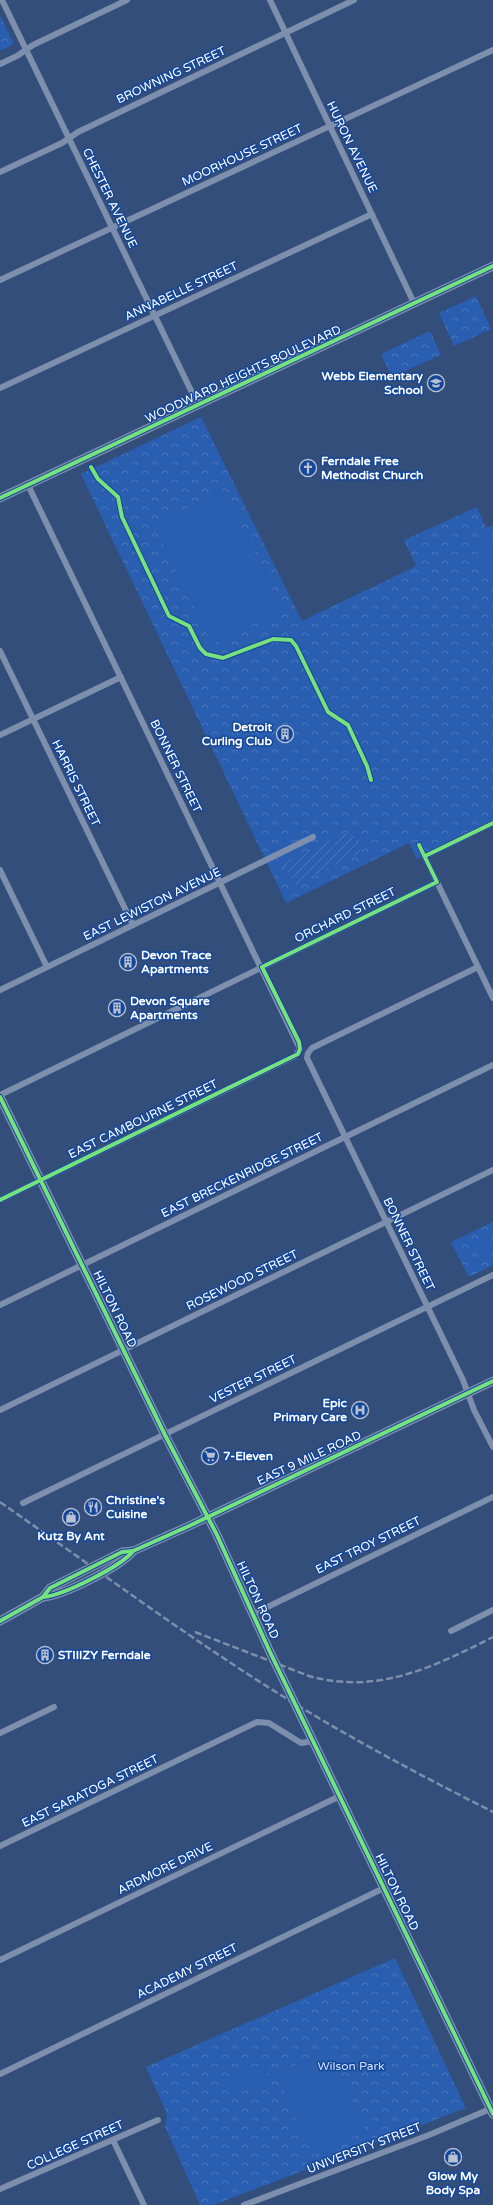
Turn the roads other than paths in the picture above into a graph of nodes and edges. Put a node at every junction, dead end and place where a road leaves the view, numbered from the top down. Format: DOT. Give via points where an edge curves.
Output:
graph roads {
  1 [pos="2,0"];
  2 [pos="127,0"];
  3 [pos="270,0"];
  4 [pos="354,0"];
  5 [pos="285,33"];
  6 [pos="26,50"];
  7 [pos="493,50"];
  8 [pos="0,64"];
  9 [pos="330,126"];
  10 [pos="69,138"];
  11 [pos="0,172"];
  12 [pos="372,214"];
  13 [pos="112,228"];
  14 [pos="493,266"];
  15 [pos="0,280"];
  16 [pos="414,303"];
  17 [pos="154,316"];
  18 [pos="0,388"];
  19 [pos="198,405"];
  20 [pos="28,485"];
  21 [pos="0,498"];
  22 [pos="0,651"];
  23 [pos="121,677"];
  24 [pos="33,720"];
  25 [pos="0,736"];
  26 [pos="493,823"];
  27 [pos="313,837"];
  28 [pos="419,845"];
  29 [pos="424,856"];
  30 [pos="0,870"];
  31 [pos="220,882"];
  32 [pos="437,882"];
  33 [pos="133,925"];
  34 [pos="47,967"];
  35 [pos="262,967"];
  36 [pos="478,967"];
  37 [pos="0,990"];
  38 [pos="493,998"];
  39 [pos="295,1056"];
  40 [pos="493,1065"];
  41 [pos="0,1096"];
  42 [pos="344,1137"];
  43 [pos="493,1170"];
  44 [pos="41,1180"];
  45 [pos="0,1200"];
  46 [pos="386,1222"];
  47 [pos="82,1265"];
  48 [pos="493,1275"];
  49 [pos="0,1305"];
  50 [pos="427,1307"];
  51 [pos="123,1350"];
  52 [pos="493,1381"];
  53 [pos="468,1393"];
  54 [pos="0,1410"];
  55 [pos="165,1435"];
  56 [pos="493,1447"];
  57 [pos="493,1497"];
  58 [pos="23,1503"];
  59 [pos="208,1517"];
  60 [pos="493,1610"];
  61 [pos="253,1614"];
  62 [pos="0,1620"];
  63 [pos="450,1630"];
  64 [pos="54,1706"];
  65 [pos="0,1733"];
  66 [pos="313,1741"];
  67 [pos="340,1796"];
  68 [pos="0,1846"];
  69 [pos="384,1888"];
  70 [pos="0,1960"];
  71 [pos="0,2074"];
  72 [pos="492,2112"];
  73 [pos="158,2120"];
  74 [pos="113,2140"];
  75 [pos="0,2189"];
  76 [pos="144,2205"];
  77 [pos="244,2205"];
  1 -- 6 [label="street, CHESTER AVENUE"];
  2 -- 6 [label="street"];
  3 -- 5 [label="street, HURON AVENUE"];
  4 -- 5 [label="street, BROWNING STREET"];
  5 -- 9 [label="street, HURON AVENUE"];
  5 -- 10 [label="street, BROWNING STREET"];
  6 -- 8 [label="street"];
  6 -- 10 [label="street, CHESTER AVENUE"];
  7 -- 9 [label="street, MOORHOUSE STREET"];
  9 -- 12 [label="street, HURON AVENUE"];
  9 -- 13 [label="street, MOORHOUSE STREET"];
  10 -- 11 [label="street, BROWNING STREET"];
  10 -- 13 [label="street, CHESTER AVENUE"];
  12 -- 16 [label="street, HURON AVENUE"];
  12 -- 17 [label="street, ANNABELLE STREET"];
  13 -- 15 [label="street, MOORHOUSE STREET"];
  13 -- 17 [label="street, CHESTER AVENUE"];
  14 -- 16 [label="street, WOODWARD HEIGHTS BOULEVARD"];
  16 -- 19 [label="street, WOODWARD HEIGHTS BOULEVARD"];
  17 -- 18 [label="street, ANNABELLE STREET"];
  17 -- 19 [label="street, CHESTER AVENUE"];
  19 -- 20 [label="street, WOODWARD HEIGHTS BOULEVARD"];
  20 -- 21 [label="street, WOODWARD HEIGHTS BOULEVARD"];
  20 -- 23 [label="street, BONNER STREET"];
  22 -- 24 [label="street, HARRIS STREET"];
  23 -- 24 [label="street"];
  23 -- 31 [label="street, BONNER STREET"];
  24 -- 25 [label="street"];
  24 -- 33 [label="street, HARRIS STREET"];
  26 -- 29 [label="street"];
  27 -- 31 [label="street, EAST LEWISTON AVENUE"];
  28 -- 29 [label="street"];
  29 -- 32 [label="street"];
  30 -- 34 [label="street"];
  31 -- 33 [label="street, EAST LEWISTON AVENUE"];
  31 -- 35 [label="street, BONNER STREET"];
  32 -- 35 [label="street, ORCHARD STREET"];
  32 -- 36 [label="street"];
  33 -- 34 [label="street, EAST LEWISTON AVENUE"];
  34 -- 37 [label="street, EAST LEWISTON AVENUE"];
  35 -- 39 [label="street, BONNER STREET" via="300,1046"];
  35 -- 41 [label="street, ORCHARD STREET"];
  36 -- 38 [label="street"];
  36 -- 42 [label="street, BONNER STREET" via="310,1050 307,1055 308,1061"];
  39 -- 44 [label="street, EAST CAMBOURNE STREET"];
  40 -- 42 [label="street, EAST BRECKENRIDGE STREET"];
  41 -- 44 [label="street, HILTON ROAD"];
  42 -- 46 [label="street, BONNER STREET"];
  42 -- 47 [label="street, EAST BRECKENRIDGE STREET"];
  43 -- 46 [label="street, ROSEWOOD STREET"];
  44 -- 45 [label="street, EAST CAMBOURNE STREET"];
  44 -- 47 [label="street, HILTON ROAD"];
  46 -- 50 [label="street, BONNER STREET"];
  46 -- 51 [label="street, ROSEWOOD STREET"];
  47 -- 49 [label="street, EAST BRECKENRIDGE STREET"];
  47 -- 51 [label="street, HILTON ROAD"];
  48 -- 50 [label="street, VESTER STREET"];
  50 -- 53 [label="street, BONNER STREET"];
  50 -- 55 [label="street, VESTER STREET"];
  51 -- 54 [label="street, ROSEWOOD STREET"];
  51 -- 55 [label="street, HILTON ROAD"];
  52 -- 53 [label="street, EAST 9 MILE ROAD"];
  53 -- 56 [label="street, BONNER STREET"];
  53 -- 59 [label="street, EAST 9 MILE ROAD"];
  55 -- 58 [label="street, VESTER STREET"];
  55 -- 59 [label="street, HILTON ROAD"];
  57 -- 61 [label="street, EAST TROY STREET"];
  59 -- 61 [label="street, HILTON ROAD"];
  59 -- 62 [label="street, EAST 9 MILE ROAD" via="133,1551 122,1552 50,1588 43,1597"];
  60 -- 63 [label="street"];
  61 -- 66 [label="street, HILTON ROAD"];
  64 -- 65 [label="street"];
  66 -- 67 [label="street, HILTON ROAD"];
  66 -- 68 [label="street, EAST SARATOGA STREET" via="301,1743 269,1722 260,1721"];
  67 -- 69 [label="street, HILTON ROAD"];
  67 -- 70 [label="street, ARDMORE DRIVE"];
  69 -- 71 [label="street, ACADEMY STREET"];
  69 -- 72 [label="street, HILTON ROAD"];
  72 -- 77 [label="street, UNIVERSITY STREET"];
  73 -- 74 [label="street, COLLEGE STREET"];
  74 -- 75 [label="street, COLLEGE STREET"];
  74 -- 76 [label="street"];
}
